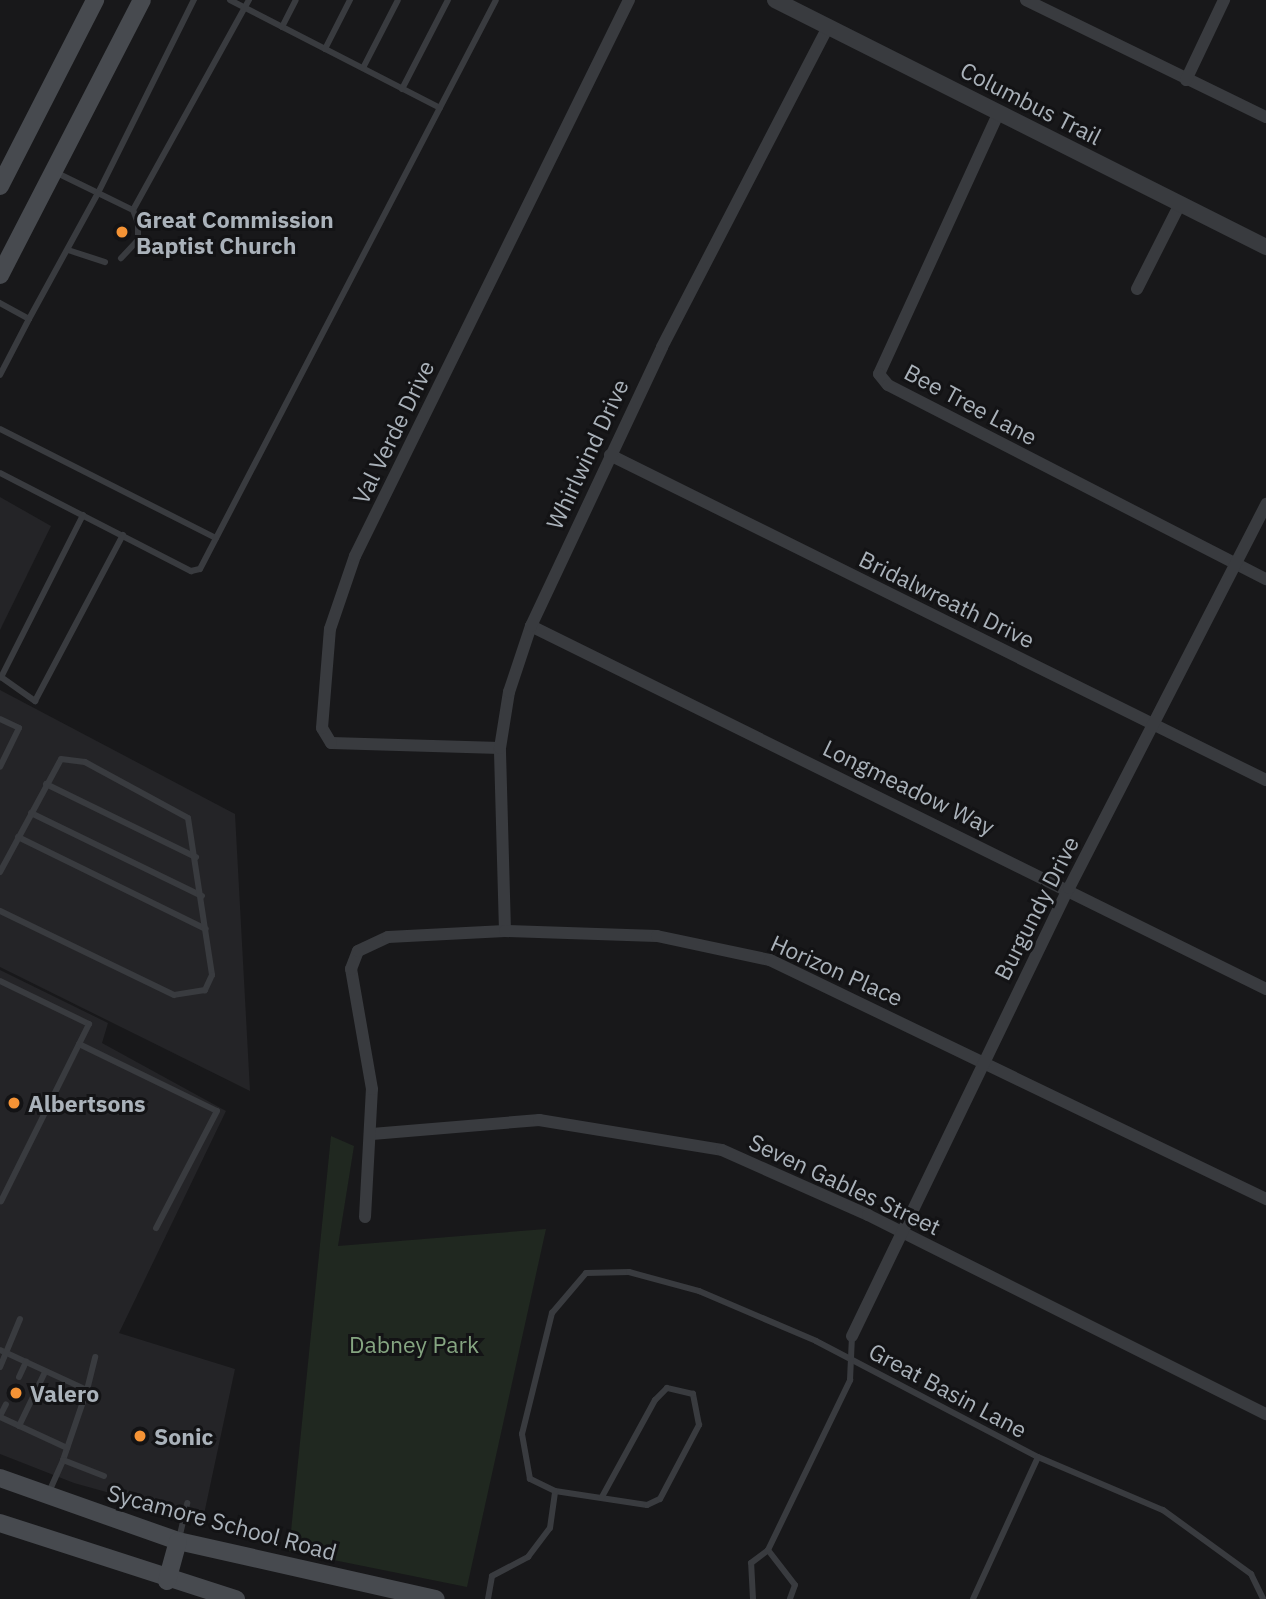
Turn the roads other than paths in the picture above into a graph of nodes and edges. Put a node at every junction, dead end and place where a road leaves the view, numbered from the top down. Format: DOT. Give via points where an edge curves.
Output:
graph roads {
  1 [pos="95,0"];
  2 [pos="133,0"];
  3 [pos="142,0"];
  4 [pos="194,0"];
  5 [pos="230,0"];
  6 [pos="249,0"];
  7 [pos="296,0"];
  8 [pos="350,0"];
  9 [pos="398,0"];
  10 [pos="448,0"];
  11 [pos="496,0"];
  12 [pos="629,0"];
  13 [pos="775,0"];
  14 [pos="1026,0"];
  15 [pos="1223,0"];
  16 [pos="244,7"];
  17 [pos="282,27"];
  18 [pos="828,27"];
  19 [pos="125,33"];
  20 [pos="325,49"];
  21 [pos="363,68"];
  22 [pos="1186,80"];
  23 [pos="402,89"];
  24 [pos="440,108"];
  25 [pos="999,112"];
  26 [pos="1266,117"];
  27 [pos="54,171"];
  28 [pos="0,186"];
  29 [pos="98,193"];
  30 [pos="1180,204"];
  31 [pos="133,211"];
  32 [pos="1266,247"];
  33 [pos="68,250"];
  34 [pos="121,258"];
  35 [pos="105,262"];
  36 [pos="0,275"];
  37 [pos="1137,289"];
  38 [pos="0,303"];
  39 [pos="29,319"];
  40 [pos="0,375"];
  41 [pos="0,429"];
  42 [pos="610,455"];
  43 [pos="0,473"];
  44 [pos="1266,504"];
  45 [pos="83,515"];
  46 [pos="123,535"];
  47 [pos="216,538"];
  48 [pos="1236,564"];
  49 [pos="1266,579"];
  50 [pos="531,626"];
  51 [pos="0,719"];
  52 [pos="1153,725"];
  53 [pos="500,748"];
  54 [pos="0,767"];
  55 [pos="1266,780"];
  56 [pos="46,785"];
  57 [pos="31,813"];
  58 [pos="18,837"];
  59 [pos="196,857"];
  60 [pos="0,872"];
  61 [pos="1069,888"];
  62 [pos="202,896"];
  63 [pos="0,911"];
  64 [pos="206,929"];
  65 [pos="505,931"];
  66 [pos="0,981"];
  67 [pos="1266,989"];
  68 [pos="79,1044"];
  69 [pos="983,1061"];
  70 [pos="372,1134"];
  71 [pos="1266,1199"];
  72 [pos="1,1200"];
  73 [pos="365,1217"];
  74 [pos="156,1228"];
  75 [pos="901,1232"];
  76 [pos="20,1319"];
  77 [pos="852,1336"];
  78 [pos="3,1351"];
  79 [pos="94,1357"];
  80 [pos="850,1358"];
  81 [pos="26,1362"];
  82 [pos="0,1367"];
  83 [pos="45,1372"];
  84 [pos="19,1377"];
  85 [pos="87,1390"];
  86 [pos="6,1404"];
  87 [pos="1266,1414"];
  88 [pos="0,1416"];
  89 [pos="19,1426"];
  90 [pos="67,1448"];
  91 [pos="1038,1457"];
  92 [pos="63,1460"];
  93 [pos="104,1476"];
  94 [pos="0,1478"];
  95 [pos="555,1491"];
  96 [pos="47,1497"];
  97 [pos="602,1497"];
  98 [pos="187,1503"];
  99 [pos="0,1523"];
  100 [pos="178,1541"];
  101 [pos="768,1550"];
  102 [pos="167,1581"];
  103 [pos="236,1599"];
  104 [pos="436,1599"];
  105 [pos="488,1599"];
  106 [pos="753,1599"];
  107 [pos="790,1599"];
  108 [pos="973,1599"];
  109 [pos="1263,1599"];
  1 -- 28 [label="main road"];
  2 -- 19 [label="main road"];
  3 -- 19 [label="main road"];
  4 -- 29 [label="lane"];
  5 -- 16 [label="lane"];
  6 -- 16 [label="lane"];
  7 -- 17 [label="lane"];
  8 -- 20 [label="lane"];
  9 -- 21 [label="lane"];
  10 -- 23 [label="lane"];
  11 -- 24 [label="lane"];
  12 -- 53 [label="street, Val Verde Drive" via="355,556 330,629 321,728 331,743"];
  13 -- 18 [label="street, Columbus Trail"];
  14 -- 22 [label="street"];
  15 -- 22 [label="street"];
  16 -- 17 [label="lane"];
  16 -- 31 [label="lane"];
  17 -- 20 [label="lane"];
  18 -- 25 [label="street, Columbus Trail"];
  18 -- 42 [label="street, Whirlwind Drive"];
  19 -- 27 [label="main road"];
  20 -- 21 [label="lane"];
  21 -- 23 [label="lane"];
  22 -- 26 [label="street"];
  23 -- 24 [label="lane"];
  24 -- 47 [label="lane"];
  25 -- 30 [label="street, Columbus Trail"];
  25 -- 48 [label="street, Bee Tree Lane" via="879,374 888,385"];
  27 -- 29 [label="lane"];
  27 -- 36 [label="main road"];
  29 -- 31 [label="lane"];
  29 -- 33 [label="lane"];
  30 -- 32 [label="street, Columbus Trail"];
  30 -- 37 [label="street"];
  31 -- 34 [label="lane" via="138,240"];
  33 -- 35 [label="lane"];
  33 -- 39 [label="lane"];
  38 -- 39 [label="lane"];
  39 -- 40 [label="lane"];
  41 -- 47 [label="lane"];
  42 -- 50 [label="street, Whirlwind Drive"];
  42 -- 52 [label="street, Bridalwreath Drive"];
  43 -- 45 [label="lane"];
  44 -- 48 [label="street, Burgundy Drive"];
  45 -- 46 [label="lane"];
  45 -- 46 [label="lane" via="1,677 35,701"];
  46 -- 47 [label="lane" via="191,571 200,569"];
  48 -- 49 [label="street, Bee Tree Lane"];
  48 -- 52 [label="street, Burgundy Drive"];
  50 -- 53 [label="street, Whirlwind Drive" via="509,692"];
  50 -- 61 [label="street, Longmeadow Way"];
  51 -- 54 [label="lane" via="19,728"];
  52 -- 55 [label="street, Bridalwreath Drive"];
  52 -- 61 [label="street, Burgundy Drive"];
  53 -- 65 [label="street, Whirlwind Drive"];
  56 -- 57 [label="lane"];
  56 -- 59 [label="lane"];
  56 -- 59 [label="lane" via="61,760 85,762 181,811 192,827"];
  57 -- 58 [label="lane"];
  57 -- 62 [label="lane"];
  58 -- 60 [label="lane"];
  58 -- 64 [label="lane"];
  59 -- 62 [label="lane"];
  61 -- 67 [label="street, Longmeadow Way"];
  61 -- 69 [label="street, Burgundy Drive"];
  62 -- 64 [label="lane"];
  63 -- 64 [label="lane" via="174,995 205,990 212,975"];
  65 -- 69 [label="street, Horizon Place" via="657,936 770,960"];
  65 -- 70 [label="street, Horizon Place" via="388,937 358,951 351,969 372,1089"];
  66 -- 68 [label="lane" via="89,1024"];
  68 -- 72 [label="lane"];
  68 -- 74 [label="lane" via="217,1111"];
  69 -- 71 [label="street, Horizon Place"];
  69 -- 75 [label="street, Burgundy Drive"];
  70 -- 73 [label="street"];
  70 -- 75 [label="street, Seven Gables Street" via="539,1120 611,1128 722,1150"];
  75 -- 77 [label="street, Burgundy Drive"];
  75 -- 87 [label="street, Seven Gables Street"];
  76 -- 78 [label="lane"];
  77 -- 80 [label="lane"];
  78 -- 81 [label="lane"];
  78 -- 82 [label="lane"];
  79 -- 85 [label="lane"];
  80 -- 91 [label="lane, Great Basin Lane"];
  80 -- 95 [label="lane, Great Basin Lane" via="699,1291 629,1272 586,1273 552,1312 522,1434 530,1479"];
  80 -- 101 [label="lane" via="850,1380"];
  81 -- 83 [label="lane"];
  81 -- 84 [label="lane"];
  83 -- 85 [label="lane"];
  83 -- 89 [label="lane"];
  85 -- 90 [label="lane"];
  86 -- 88 [label="lane"];
  88 -- 89 [label="lane"];
  89 -- 90 [label="lane"];
  90 -- 92 [label="lane"];
  91 -- 108 [label="lane"];
  91 -- 109 [label="lane, Great Basin Lane" via="1163,1510 1251,1574"];
  92 -- 93 [label="lane"];
  92 -- 96 [label="lane"];
  94 -- 96 [label="main road, Sycamore School Road"];
  95 -- 97 [label="lane"];
  95 -- 105 [label="lane" via="542,1543 528,1557 500,1568"];
  96 -- 100 [label="main road, Sycamore School Road"];
  97 -- 97 [label="lane" via="655,1400 667,1388 693,1394 699,1425 660,1499 647,1505"];
  98 -- 100 [label="lane"];
  99 -- 102 [label="main road"];
  100 -- 102 [label="main road"];
  100 -- 104 [label="main road, Sycamore School Road"];
  101 -- 106 [label="lane" via="751,1563"];
  101 -- 107 [label="lane" via="795,1585"];
  102 -- 103 [label="main road"];
}
